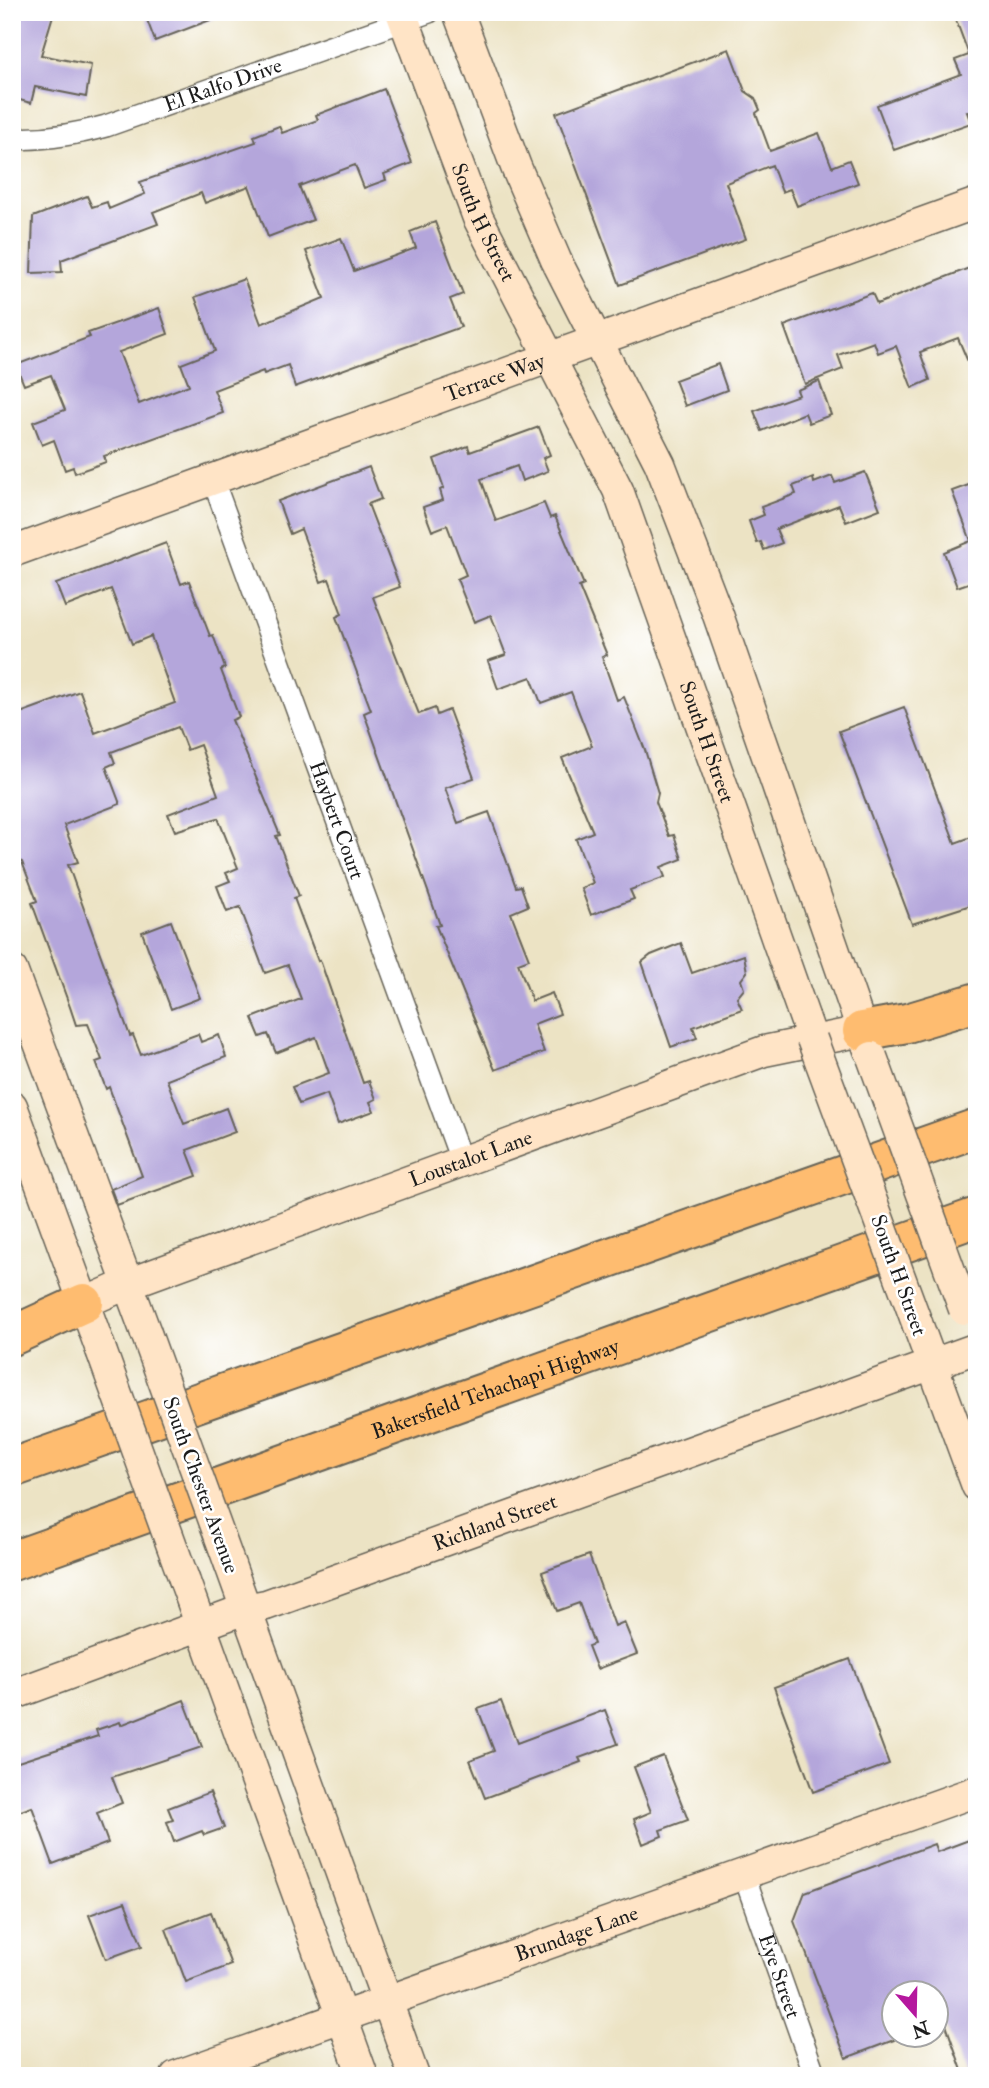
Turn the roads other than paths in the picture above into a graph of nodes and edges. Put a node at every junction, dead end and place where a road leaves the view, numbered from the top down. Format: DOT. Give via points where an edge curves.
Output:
graph roads {
  1 [pos="458,12"];
  2 [pos="412,15"];
  3 [pos="12,138"];
  4 [pos="977,203"];
  5 [pos="597,340"];
  6 [pos="550,357"];
  7 [pos="213,480"];
  8 [pos="12,552"];
  9 [pos="12,970"];
  10 [pos="977,1002"];
  11 [pos="12,1012"];
  12 [pos="812,1039"];
  13 [pos="867,1044"];
  14 [pos="48,1071"];
  15 [pos="12,1106"];
  16 [pos="977,1128"];
  17 [pos="461,1160"];
  18 [pos="977,1217"];
  19 [pos="127,1284"];
  20 [pos="84,1303"];
  21 [pos="12,1336"];
  22 [pos="977,1341"];
  23 [pos="977,1348"];
  24 [pos="931,1364"];
  25 [pos="12,1468"];
  26 [pos="977,1486"];
  27 [pos="12,1561"];
  28 [pos="245,1609"];
  29 [pos="201,1626"];
  30 [pos="12,1695"];
  31 [pos="977,1790"];
  32 [pos="744,1875"];
  33 [pos="387,2000"];
  34 [pos="342,2017"];
  35 [pos="176,2076"];
  36 [pos="363,2076"];
  37 [pos="414,2076"];
  38 [pos="815,2076"];
  1 -- 5 [label="main road" via="516,167"];
  2 -- 3 [label="street, El Ralfo Drive" via="106,126 72,135"];
  2 -- 6 [label="main road, South H Street" via="478,218"];
  4 -- 5 [label="main road, Terrace Way"];
  5 -- 6 [label="main road, Terrace Way"];
  5 -- 13 [label="main road" via="660,464 718,612"];
  6 -- 7 [label="main road, Terrace Way"];
  6 -- 12 [label="main road, South H Street" via="618,490"];
  7 -- 8 [label="main road, Terrace Way"];
  7 -- 17 [label="street, Haybert Court"];
  9 -- 14 [label="main road, South Chester Avenue"];
  10 -- 13 [label="highway" via="907,1023"];
  11 -- 14 [label="main road" via="22,1036"];
  12 -- 13 [label="main road, Loustalot Lane"];
  12 -- 17 [label="main road, Loustalot Lane" via="764,1051"];
  12 -- 24 [label="main road, South H Street, bridge"];
  13 -- 22 [label="main road, bridge"];
  14 -- 19 [label="main road, South Chester Avenue"];
  15 -- 20 [label="main road"];
  16 -- 25 [label="highway"];
  17 -- 19 [label="main road, Loustalot Lane"];
  18 -- 27 [label="highway, Bakersfield Tehachapi Highway"];
  19 -- 20 [label="main road, Loustalot Lane"];
  19 -- 28 [label="main road, South Chester Avenue, bridge"];
  20 -- 21 [label="highway"];
  20 -- 29 [label="main road, bridge"];
  23 -- 24 [label="main road, Richland Street"];
  24 -- 26 [label="main road, South H Street"];
  24 -- 28 [label="main road, Richland Street" via="438,1544"];
  28 -- 29 [label="main road, Richland Street"];
  28 -- 33 [label="main road, South Chester Avenue"];
  29 -- 30 [label="main road, Richland Street"];
  29 -- 34 [label="main road"];
  31 -- 32 [label="main road, Brundage Lane"];
  32 -- 33 [label="main road, Brundage Lane"];
  32 -- 38 [label="street, Eye Street"];
  33 -- 34 [label="main road, Brundage Lane"];
  33 -- 37 [label="main road, South Chester Avenue"];
  34 -- 35 [label="main road, Brundage Lane"];
  34 -- 36 [label="main road"];
}
